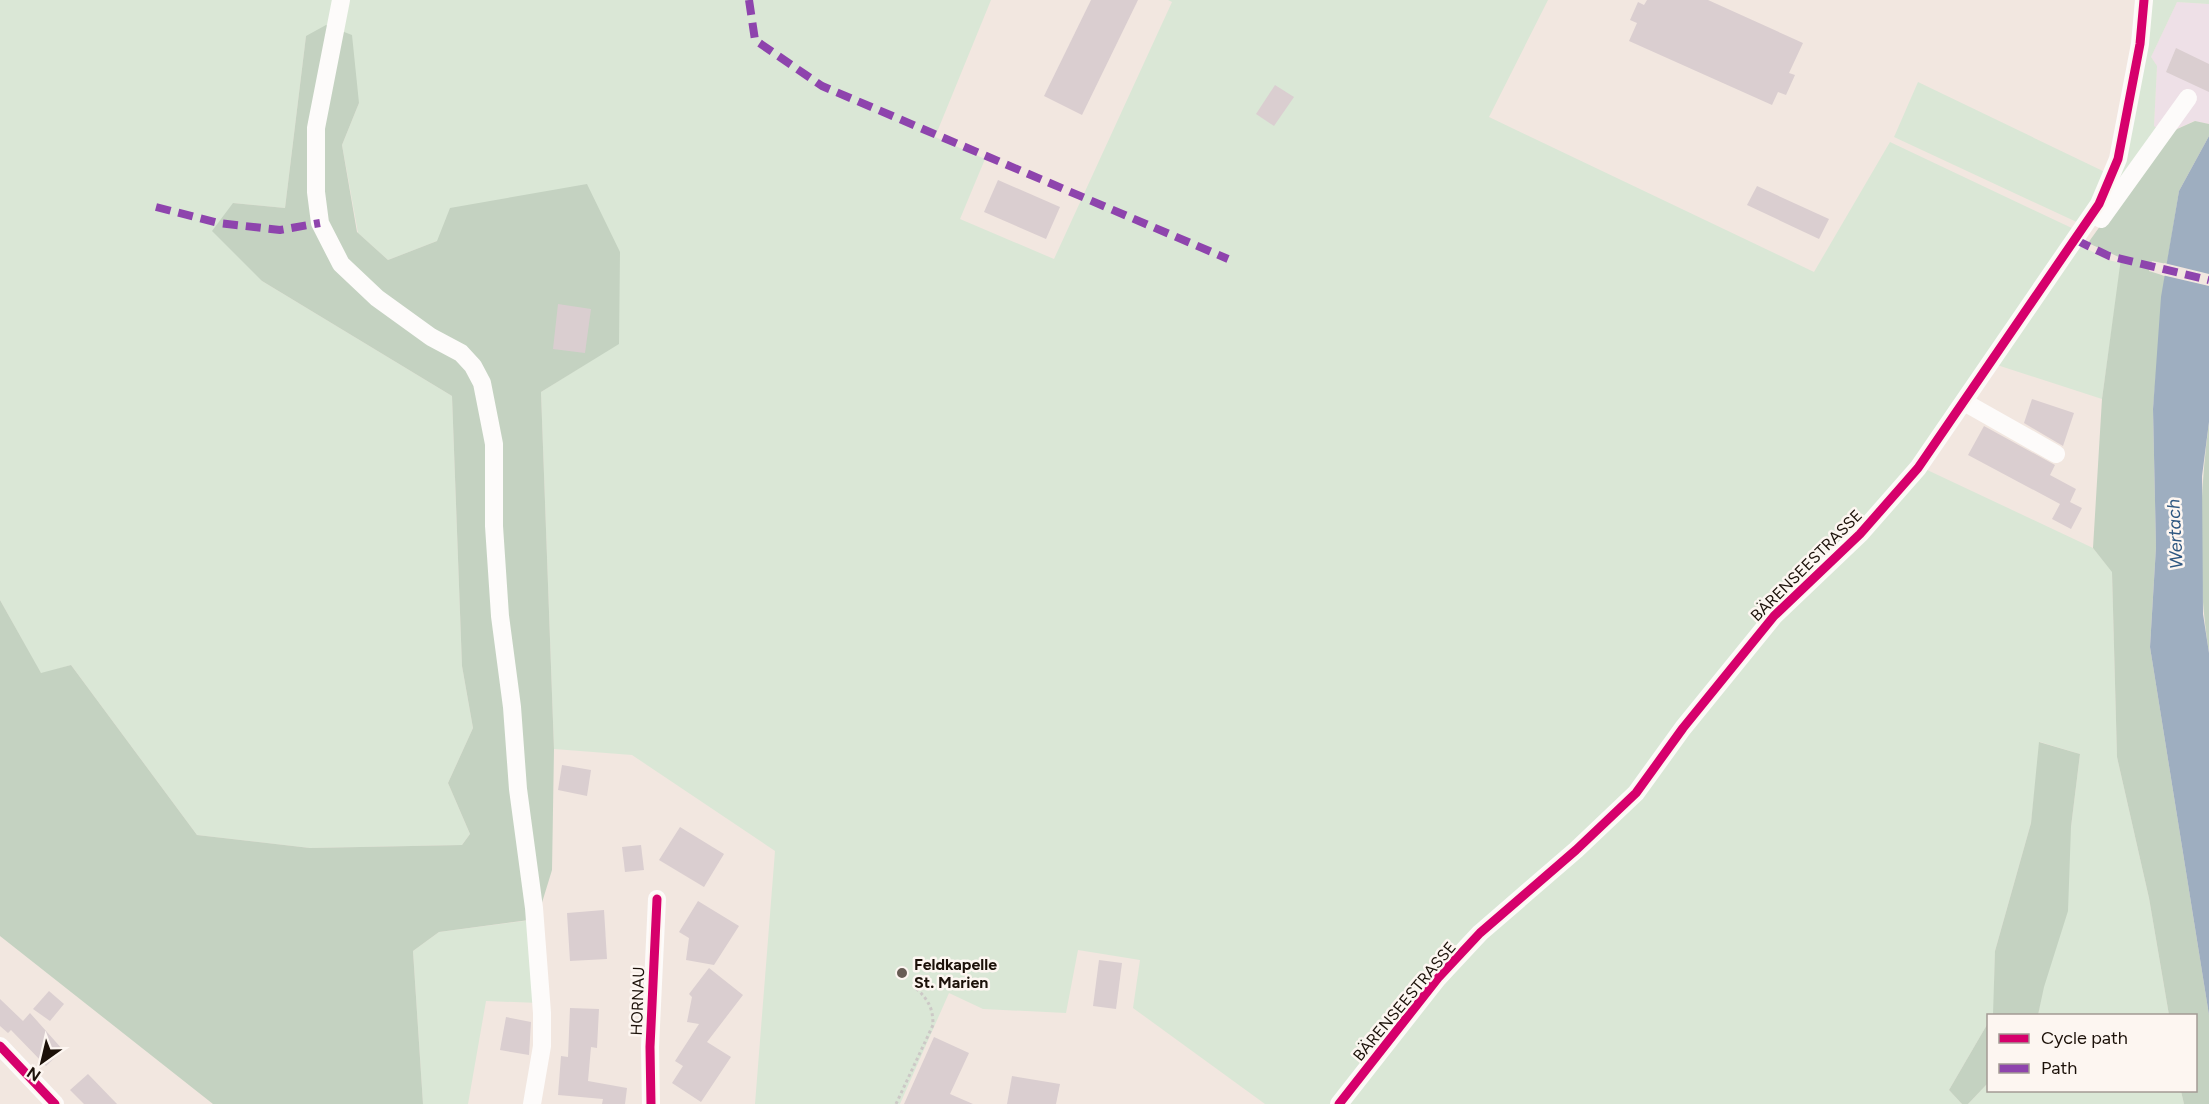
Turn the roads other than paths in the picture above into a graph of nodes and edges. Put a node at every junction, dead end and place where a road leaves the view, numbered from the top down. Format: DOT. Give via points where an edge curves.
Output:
graph roads {
  1 [pos="341,0"];
  2 [pos="2144,0"];
  3 [pos="2188,98"];
  4 [pos="2084,228"];
  5 [pos="1964,402"];
  6 [pos="2056,454"];
  7 [pos="657,899"];
  8 [pos="0,1046"];
  9 [pos="56,1104"];
  10 [pos="532,1104"];
  11 [pos="651,1104"];
  12 [pos="1339,1104"];
  1 -- 10 [label="street" via="316,128 320,223 341,264 377,298 431,337 461,353 473,366 482,383 494,444 500,616 542,1013 542,1046"];
  2 -- 4 [label="street, BÄRENSEESTRASSE" via="2140,44 2118,159"];
  3 -- 4 [label="street" via="2101,219"];
  4 -- 5 [label="street, BÄRENSEESTRASSE"];
  5 -- 6 [label="street"];
  5 -- 12 [label="street, BÄRENSEESTRASSE" via="1918,468 1867,526 1774,616 1635,793 1480,933 1438,978"];
  7 -- 11 [label="street, HORNAU"];
  8 -- 9 [label="street"];
}
